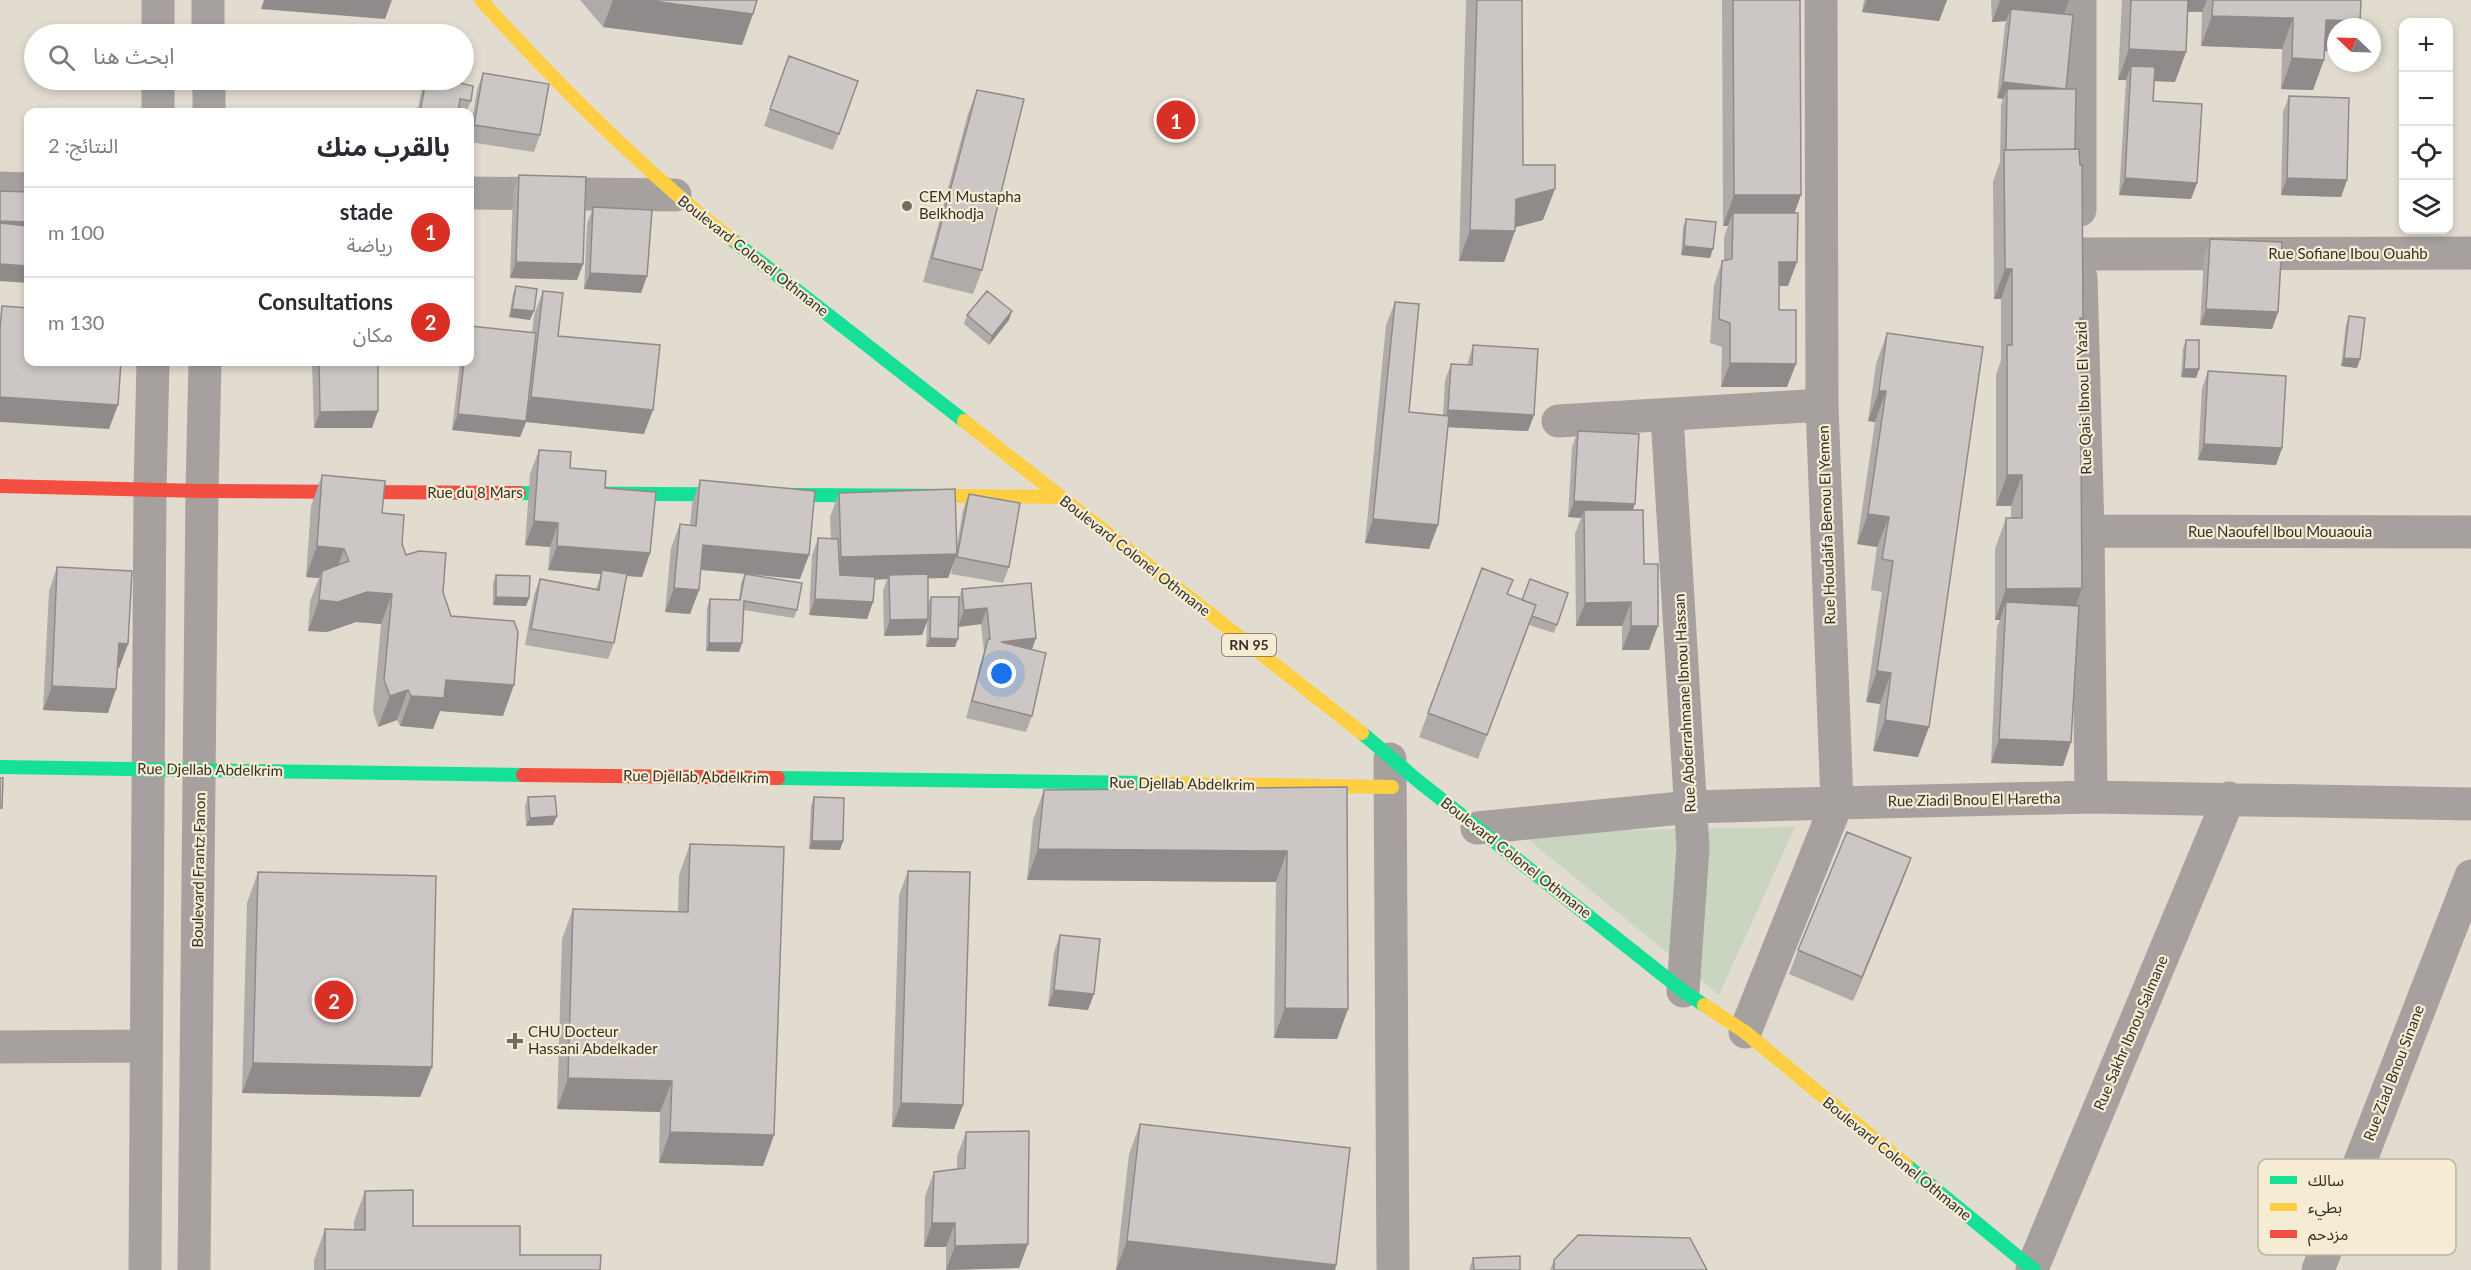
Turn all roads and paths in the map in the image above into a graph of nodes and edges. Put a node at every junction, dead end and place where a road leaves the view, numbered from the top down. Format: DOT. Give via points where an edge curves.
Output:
graph roads {
  1 [pos="158,0"];
  2 [pos="208,0"];
  3 [pos="481,0"];
  4 [pos="1821,0"];
  5 [pos="2080,0"];
  6 [pos="158,24"];
  7 [pos="208,24"];
  8 [pos="158,90"];
  9 [pos="209,90"];
  10 [pos="158,108"];
  11 [pos="209,108"];
  12 [pos="0,188"];
  13 [pos="24,189"];
  14 [pos="474,193"];
  15 [pos="675,195"];
  16 [pos="2471,253"];
  17 [pos="2080,254"];
  18 [pos="153,366"];
  19 [pos="205,366"];
  20 [pos="1822,405"];
  21 [pos="1667,416"];
  22 [pos="1558,421"];
  23 [pos="0,486"];
  24 [pos="150,490"];
  25 [pos="202,491"];
  26 [pos="1059,497"];
  27 [pos="2088,531"];
  28 [pos="2471,532"];
  29 [pos="0,767"];
  30 [pos="150,770"];
  31 [pos="200,770"];
  32 [pos="1391,771"];
  33 [pos="2091,797"];
  34 [pos="2229,798"];
  35 [pos="1837,803"];
  36 [pos="2471,804"];
  37 [pos="1691,807"];
  38 [pos="1477,828"];
  39 [pos="2471,876"];
  40 [pos="1683,991"];
  41 [pos="1745,1032"];
  42 [pos="146,1046"];
  43 [pos="0,1047"];
  44 [pos="2361,1159"];
  45 [pos="146,1175"];
  46 [pos="195,1175"];
  47 [pos="2324,1255"];
  48 [pos="2033,1269"];
  49 [pos="145,1270"];
  50 [pos="194,1270"];
  51 [pos="1393,1270"];
  52 [pos="2318,1270"];
  1 -- 6 [label="street"];
  2 -- 7 [label="street"];
  3 -- 15 [label="street, Boulevard Colonel Othmane / RN 95" via="560,84"];
  4 -- 20 [label="street, Rue Houdaifa Benou El Yemen"];
  5 -- 17 [label="street, Rue Qais Ibnou El Yazid"];
  8 -- 10 [label="street"];
  9 -- 11 [label="street"];
  12 -- 13 [label="street"];
  14 -- 15 [label="street"];
  15 -- 26 [label="street, Boulevard Colonel Othmane / RN 95"];
  16 -- 17 [label="street, Rue Sofiane Ibou Ouahb"];
  17 -- 27 [label="street, Rue Qais Ibnou El Yazid"];
  18 -- 24 [label="street"];
  19 -- 25 [label="street, Boulevard Frantz Fanon"];
  20 -- 21 [label="street"];
  20 -- 35 [label="street, Rue Houdaifa Benou El Yemen"];
  21 -- 22 [label="street"];
  21 -- 37 [label="street, Rue Abderrahmane Ibnou Hassan"];
  23 -- 24 [label="street, Rue du 8 Mars"];
  24 -- 25 [label="street, Rue du 8 Mars"];
  24 -- 30 [label="street"];
  25 -- 26 [label="street, Rue du 8 Mars"];
  25 -- 31 [label="street, Boulevard Frantz Fanon"];
  26 -- 32 [label="street, Boulevard Colonel Othmane / RN 95"];
  27 -- 28 [label="street, Rue Naoufel Ibou Mouaouia"];
  27 -- 33 [label="street, Rue Qais Ibnou El Yazid"];
  29 -- 30 [label="street, Rue Djellab Abdelkrim"];
  30 -- 31 [label="street, Rue Djellab Abdelkrim"];
  30 -- 42 [label="street"];
  31 -- 32 [label="street, Rue Djellab Abdelkrim"];
  31 -- 46 [label="street, Boulevard Frantz Fanon"];
  32 -- 38 [label="street, Boulevard Colonel Othmane / RN 95" via="1417,780"];
  32 -- 51 [label="street"];
  33 -- 34 [label="street, Rue Ziadi Bnou El Haretha"];
  33 -- 35 [label="street, Rue Ziadi Bnou El Haretha"];
  34 -- 36 [label="street, Rue Ziadi Bnou El Haretha"];
  34 -- 48 [label="street, Rue Sakhr Ibnou Salmane"];
  35 -- 37 [label="street, Rue Ziadi Bnou El Haretha"];
  35 -- 41 [label="street, Rue Houdaifa Benou El Yemen"];
  37 -- 38 [label="street, Rue Ziadi Bnou El Haretha"];
  37 -- 40 [label="street, Rue Abderrahmane Ibnou Hassan" via="1693,848"];
  38 -- 40 [label="street, Boulevard Colonel Othmane / RN 95"];
  39 -- 44 [label="street, Rue Ziad Bnou Sinane"];
  40 -- 41 [label="street, Boulevard Colonel Othmane / RN 95"];
  41 -- 48 [label="street, Boulevard Colonel Othmane / RN 95"];
  42 -- 43 [label="street"];
  42 -- 45 [label="street"];
  45 -- 46 [label="street"];
  45 -- 49 [label="street"];
  46 -- 50 [label="street, Boulevard Frantz Fanon"];
  47 -- 52 [label="street, Rue Ziad Bnou Sinane"];
}
